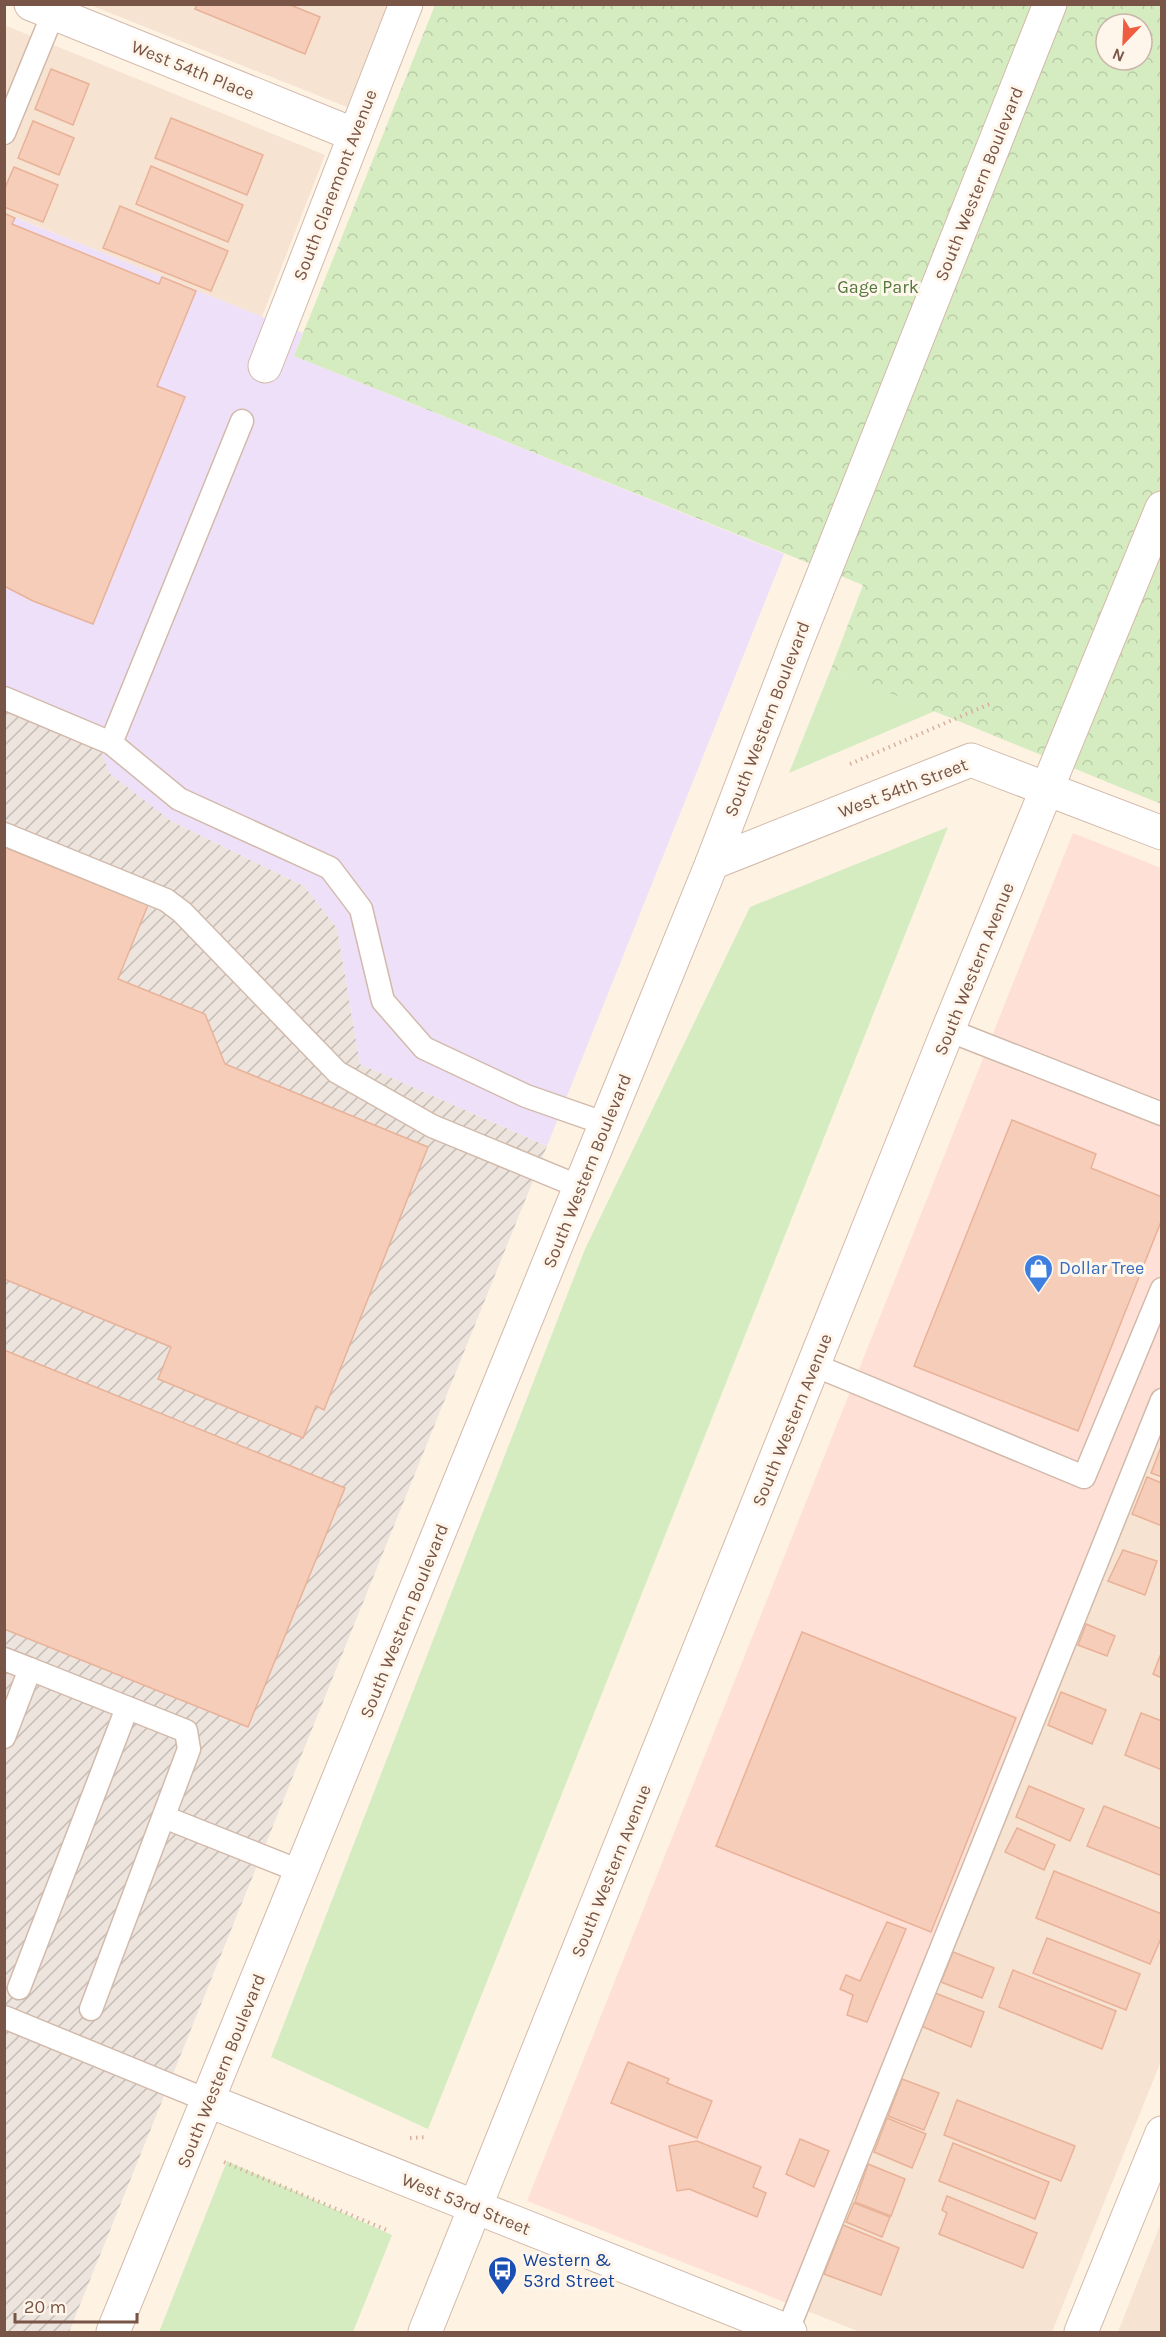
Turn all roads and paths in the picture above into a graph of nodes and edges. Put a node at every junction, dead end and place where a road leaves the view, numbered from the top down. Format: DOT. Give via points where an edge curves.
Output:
graph roads {
  1 [pos="406,4"];
  2 [pos="1050,4"];
  3 [pos="47,8"];
  4 [pos="4,133"];
  5 [pos="355,135"];
  6 [pos="265,366"];
  7 [pos="242,421"];
  8 [pos="1161,508"];
  9 [pos="4,698"];
  10 [pos="992,703"];
  11 [pos="111,743"];
  12 [pos="846,766"];
  13 [pos="1048,789"];
  14 [pos="1161,833"];
  15 [pos="4,834"];
  16 [pos="712,863"];
  17 [pos="948,1030"];
  18 [pos="1161,1114"];
  19 [pos="606,1124"];
  20 [pos="580,1187"];
  21 [pos="1161,1289"];
  22 [pos="814,1365"];
  23 [pos="1161,1400"];
  24 [pos="4,1659"];
  25 [pos="30,1670"];
  26 [pos="128,1708"];
  27 [pos="4,1737"];
  28 [pos="164,1817"];
  29 [pos="302,1872"];
  30 [pos="19,1988"];
  31 [pos="91,2009"];
  32 [pos="4,2017"];
  33 [pos="209,2101"];
  34 [pos="1161,2133"];
  35 [pos="222,2162"];
  36 [pos="476,2207"];
  37 [pos="389,2231"];
  38 [pos="113,2332"];
  39 [pos="425,2332"];
  40 [pos="788,2332"];
  41 [pos="1081,2332"];
  1 -- 5 [label="street, South Claremont Avenue"];
  2 -- 16 [label="street, South Western Boulevard"];
  3 -- 4 [label="lane"];
  3 -- 5 [label="street, West 54th Place"];
  5 -- 6 [label="street, South Claremont Avenue"];
  7 -- 11 [label="lane"];
  8 -- 13 [label="street, South Western Avenue"];
  9 -- 11 [label="lane"];
  10 -- 12 [label="path"];
  11 -- 19 [label="lane" via="179,799 330,868 361,909 383,1002 424,1048 526,1096"];
  13 -- 14 [label="street, West 54th Street"];
  13 -- 16 [label="street, West 54th Street" via="971,760"];
  13 -- 17 [label="street, South Western Avenue"];
  15 -- 20 [label="lane" via="166,900 337,1072 432,1126"];
  16 -- 19 [label="street, South Western Boulevard"];
  17 -- 18 [label="lane"];
  17 -- 22 [label="street, South Western Avenue"];
  19 -- 20 [label="street, South Western Boulevard"];
  20 -- 29 [label="street, South Western Boulevard"];
  21 -- 22 [label="lane" via="1084,1477"];
  22 -- 36 [label="street, South Western Avenue"];
  23 -- 40 [label="lane"];
  24 -- 25 [label="lane"];
  25 -- 26 [label="lane"];
  25 -- 27 [label="lane"];
  26 -- 28 [label="lane" via="186,1731 189,1749"];
  26 -- 30 [label="lane"];
  28 -- 29 [label="lane"];
  28 -- 31 [label="lane"];
  29 -- 33 [label="street, South Western Boulevard"];
  32 -- 33 [label="lane"];
  33 -- 36 [label="street, West 53rd Street"];
  33 -- 38 [label="street, South Western Boulevard"];
  34 -- 41 [label="street"];
  35 -- 37 [label="path"];
  36 -- 39 [label="street, South Western Avenue"];
  36 -- 40 [label="street, West 53rd Street"];
}
